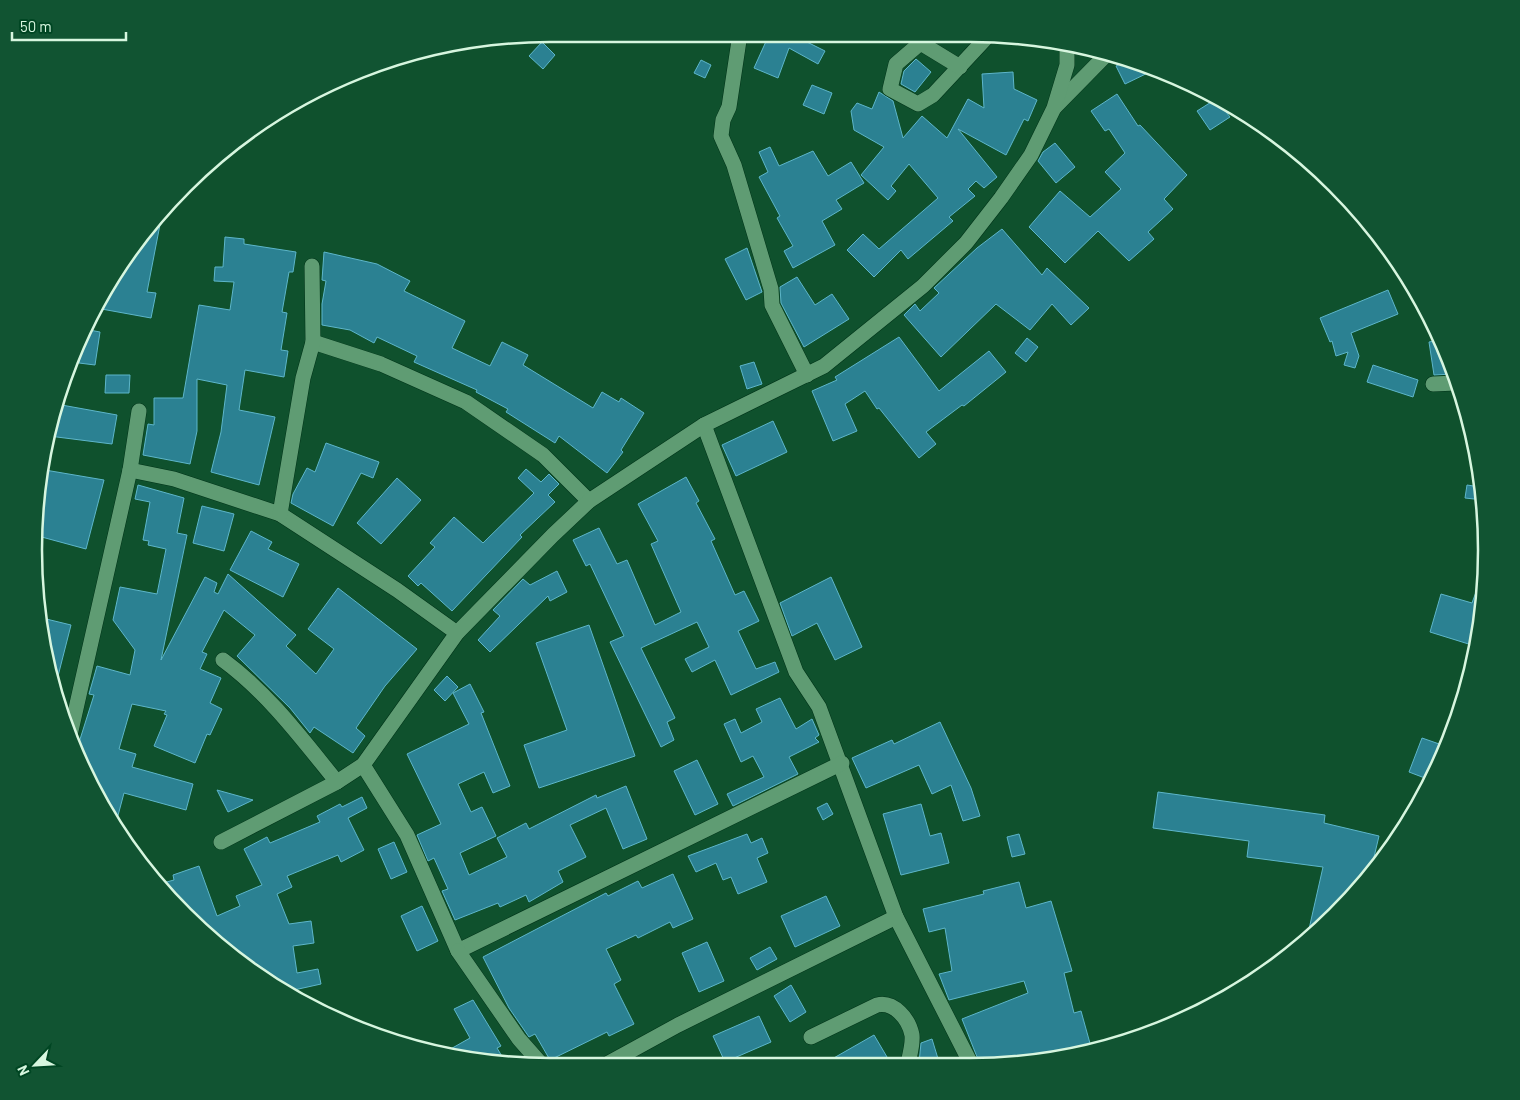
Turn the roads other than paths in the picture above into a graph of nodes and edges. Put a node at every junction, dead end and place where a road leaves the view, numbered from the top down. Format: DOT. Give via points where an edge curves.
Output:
graph roads {
  1 [pos="739,42"];
  2 [pos="918,42"];
  3 [pos="927,42"];
  4 [pos="982,43"];
  5 [pos="1067,52"];
  6 [pos="1101,60"];
  7 [pos="960,67"];
  8 [pos="1054,108"];
  9 [pos="312,266"];
  10 [pos="313,342"];
  11 [pos="807,375"];
  12 [pos="1450,383"];
  13 [pos="1433,384"];
  14 [pos="139,411"];
  15 [pos="704,425"];
  16 [pos="130,470"];
  17 [pos="589,501"];
  18 [pos="280,514"];
  19 [pos="456,633"];
  20 [pos="223,660"];
  21 [pos="73,723"];
  22 [pos="842,763"];
  23 [pos="363,766"];
  24 [pos="337,782"];
  25 [pos="221,842"];
  26 [pos="896,917"];
  27 [pos="458,950"];
  28 [pos="811,1037"];
  29 [pos="535,1057"];
  30 [pos="616,1058"];
  31 [pos="909,1058"];
  32 [pos="968,1058"];
  1 -- 11 [label="street" via="721,136 734,165 772,305"];
  2 -- 7 [label="street" via="896,64 890,89 918,104 933,95"];
  3 -- 7 [label="street"];
  4 -- 7 [label="street"];
  5 -- 8 [label="street" via="1067,65"];
  6 -- 8 [label="street"];
  8 -- 11 [label="street" via="1031,155 966,244 923,286 824,366"];
  9 -- 10 [label="street"];
  10 -- 17 [label="street" via="381,364 466,402 543,455"];
  10 -- 18 [label="street"];
  11 -- 15 [label="street"];
  12 -- 13 [label="street"];
  14 -- 16 [label="street"];
  15 -- 17 [label="street"];
  15 -- 22 [label="street" via="796,672 819,707"];
  16 -- 18 [label="street" via="174,479"];
  16 -- 21 [label="street"];
  17 -- 19 [label="street"];
  18 -- 19 [label="street" via="397,590"];
  19 -- 23 [label="street"];
  20 -- 24 [label="street" via="243,675 282,715"];
  22 -- 26 [label="street"];
  22 -- 27 [label="street"];
  23 -- 24 [label="street"];
  23 -- 27 [label="street" via="407,835"];
  24 -- 25 [label="street"];
  26 -- 30 [label="street"];
  26 -- 32 [label="street"];
  27 -- 29 [label="street"];
  28 -- 31 [label="street" via="877,1005 886,1004 899,1012 911,1031"];
}
